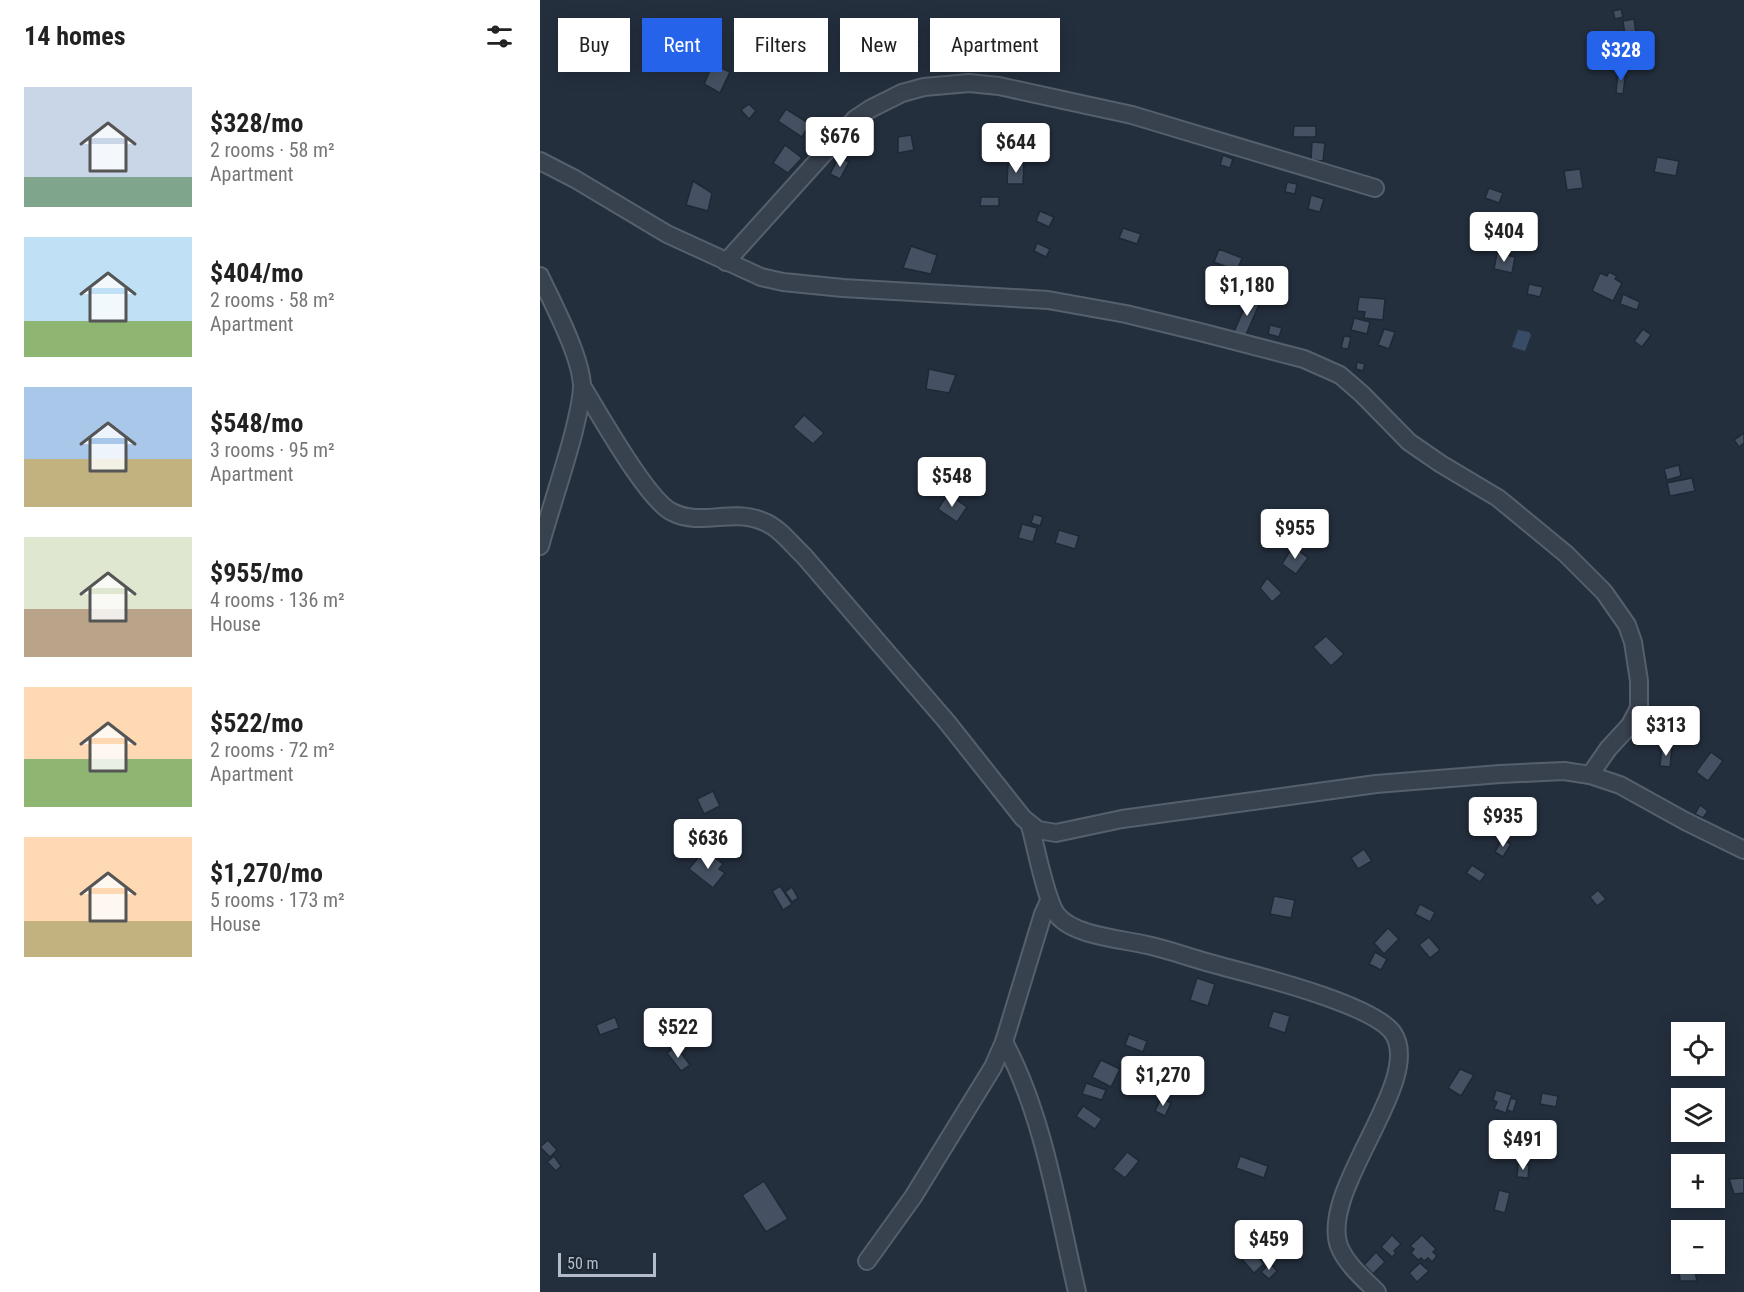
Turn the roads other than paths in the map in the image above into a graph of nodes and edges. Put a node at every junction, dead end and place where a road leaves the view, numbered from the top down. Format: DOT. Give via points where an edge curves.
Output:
graph roads {
  1 [pos="540,161"];
  2 [pos="1375,188"];
  3 [pos="726,262"];
  4 [pos="541,281"];
  5 [pos="582,386"];
  6 [pos="540,546"];
  7 [pos="1590,775"];
  8 [pos="1030,826"];
  9 [pos="1744,850"];
  10 [pos="1049,901"];
  11 [pos="1004,1042"];
  12 [pos="867,1262"];
  13 [pos="1077,1292"];
  14 [pos="1377,1292"];
  1 -- 3 [label="street" via="667,234"];
  2 -- 3 [label="street" via="1132,114 999,86 969,83 924,87 902,93 855,120"];
  3 -- 7 [label="street" via="783,282 1048,300 1126,314 1304,359 1340,375 1409,442 1498,498 1566,554 1604,592 1627,625 1639,681 1639,708"];
  4 -- 5 [label="street" via="559,315"];
  5 -- 6 [label="street" via="562,477"];
  5 -- 8 [label="street" via="664,507 682,517 733,515 760,520 804,555"];
  7 -- 8 [label="street" via="1538,772 1387,783 1134,817 1056,833"];
  7 -- 9 [label="street" via="1620,785"];
  8 -- 10 [label="street"];
  10 -- 11 [label="street"];
  10 -- 14 [label="street" via="1058,917 1071,927 1326,996 1392,1032 1400,1051 1397,1072 1341,1203 1337,1224 1345,1257"];
  11 -- 12 [label="street" via="993,1067 913,1197"];
  11 -- 13 [label="street" via="1028,1093"];
}
